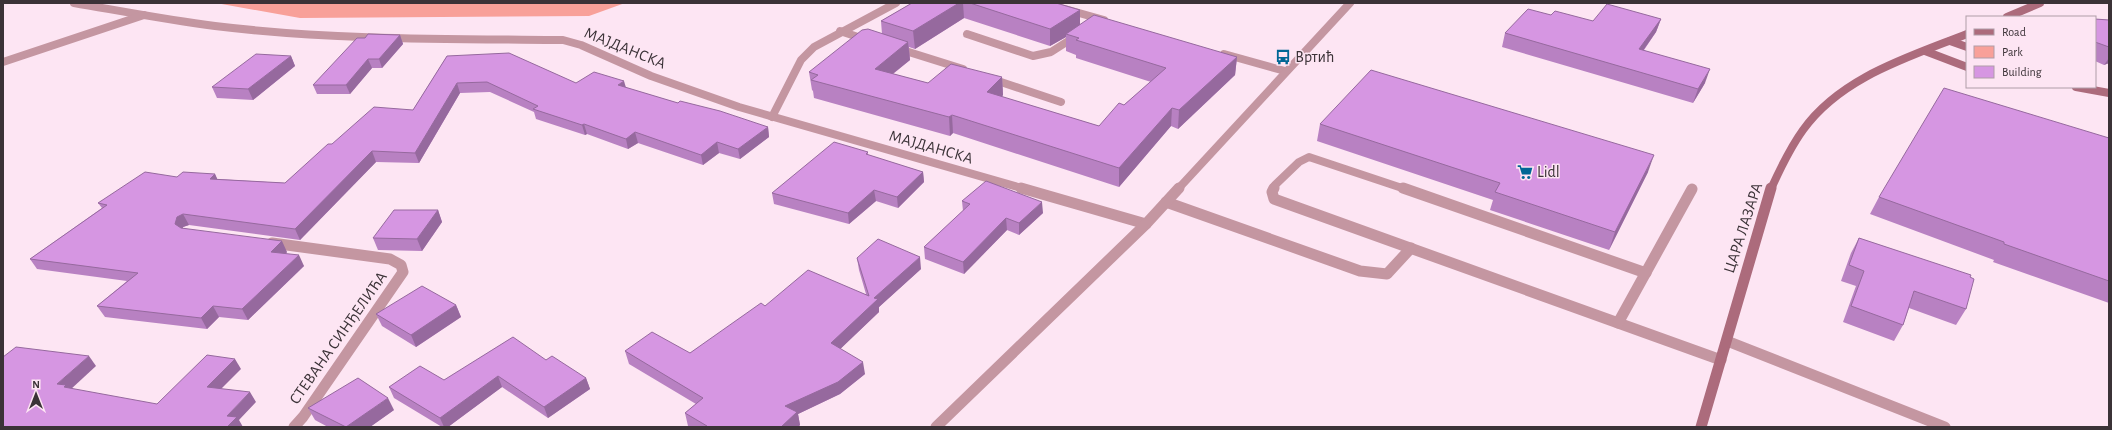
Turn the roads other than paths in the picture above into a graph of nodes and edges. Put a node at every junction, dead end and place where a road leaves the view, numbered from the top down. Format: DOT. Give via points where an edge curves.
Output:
graph roads {
  1 [pos="74,3"];
  2 [pos="896,3"];
  3 [pos="1043,3"];
  4 [pos="1350,3"];
  5 [pos="2040,3"];
  6 [pos="146,15"];
  7 [pos="2009,16"];
  8 [pos="1100,19"];
  9 [pos="1116,24"];
  10 [pos="840,31"];
  11 [pos="967,34"];
  12 [pos="1966,34"];
  13 [pos="1950,41"];
  14 [pos="1966,47"];
  15 [pos="1926,51"];
  16 [pos="1216,52"];
  17 [pos="3,62"];
  18 [pos="1966,67"];
  19 [pos="1285,72"];
  20 [pos="2083,88"];
  21 [pos="2109,93"];
  22 [pos="1061,102"];
  23 [pos="772,117"];
  24 [pos="1692,189"];
  25 [pos="1166,202"];
  26 [pos="1146,224"];
  27 [pos="257,241"];
  28 [pos="1411,248"];
  29 [pos="1646,272"];
  30 [pos="1618,323"];
  31 [pos="1727,341"];
  32 [pos="1721,360"];
  33 [pos="294,427"];
  34 [pos="936,427"];
  35 [pos="1701,427"];
  36 [pos="1945,427"];
  1 -- 6 [label="street, МАЈДАНСКА"];
  2 -- 10 [label="street"];
  3 -- 8 [label="street"];
  4 -- 19 [label="street"];
  5 -- 7 [label="main road"];
  6 -- 17 [label="street"];
  6 -- 23 [label="street, МАЈДАНСКА" via="214,26 276,32 426,39 562,40 581,45 697,93"];
  8 -- 9 [label="street"];
  8 -- 11 [label="street" via="1044,56 1033,56"];
  10 -- 22 [label="street"];
  10 -- 23 [label="street" via="814,47 801,60"];
  12 -- 13 [label="main road, ЦАРА ЛАЗАРА"];
  13 -- 14 [label="main road"];
  13 -- 15 [label="main road, ЦАРА ЛАЗАРА"];
  15 -- 18 [label="main road"];
  15 -- 31 [label="main road, ЦАРА ЛАЗАРА" via="1876,72 1851,86 1828,103 1809,122 1768,193"];
  16 -- 19 [label="street"];
  19 -- 25 [label="street"];
  20 -- 21 [label="main road"];
  23 -- 26 [label="street, МАЈДАНСКА"];
  24 -- 29 [label="street"];
  25 -- 26 [label="street"];
  25 -- 28 [label="street" via="1360,271 1387,274"];
  26 -- 34 [label="street"];
  27 -- 33 [label="street, СТЕВАНА СИНЂЕЛИЋА" via="390,259 401,265 403,272"];
  28 -- 29 [label="street" via="1274,199 1272,192 1299,162 1309,157"];
  28 -- 30 [label="street"];
  29 -- 30 [label="street"];
  30 -- 32 [label="street"];
  31 -- 32 [label="main road, ЦАРА ЛАЗАРА"];
  31 -- 36 [label="street"];
  32 -- 35 [label="main road, ЦАРА ЛАЗАРА"];
}
